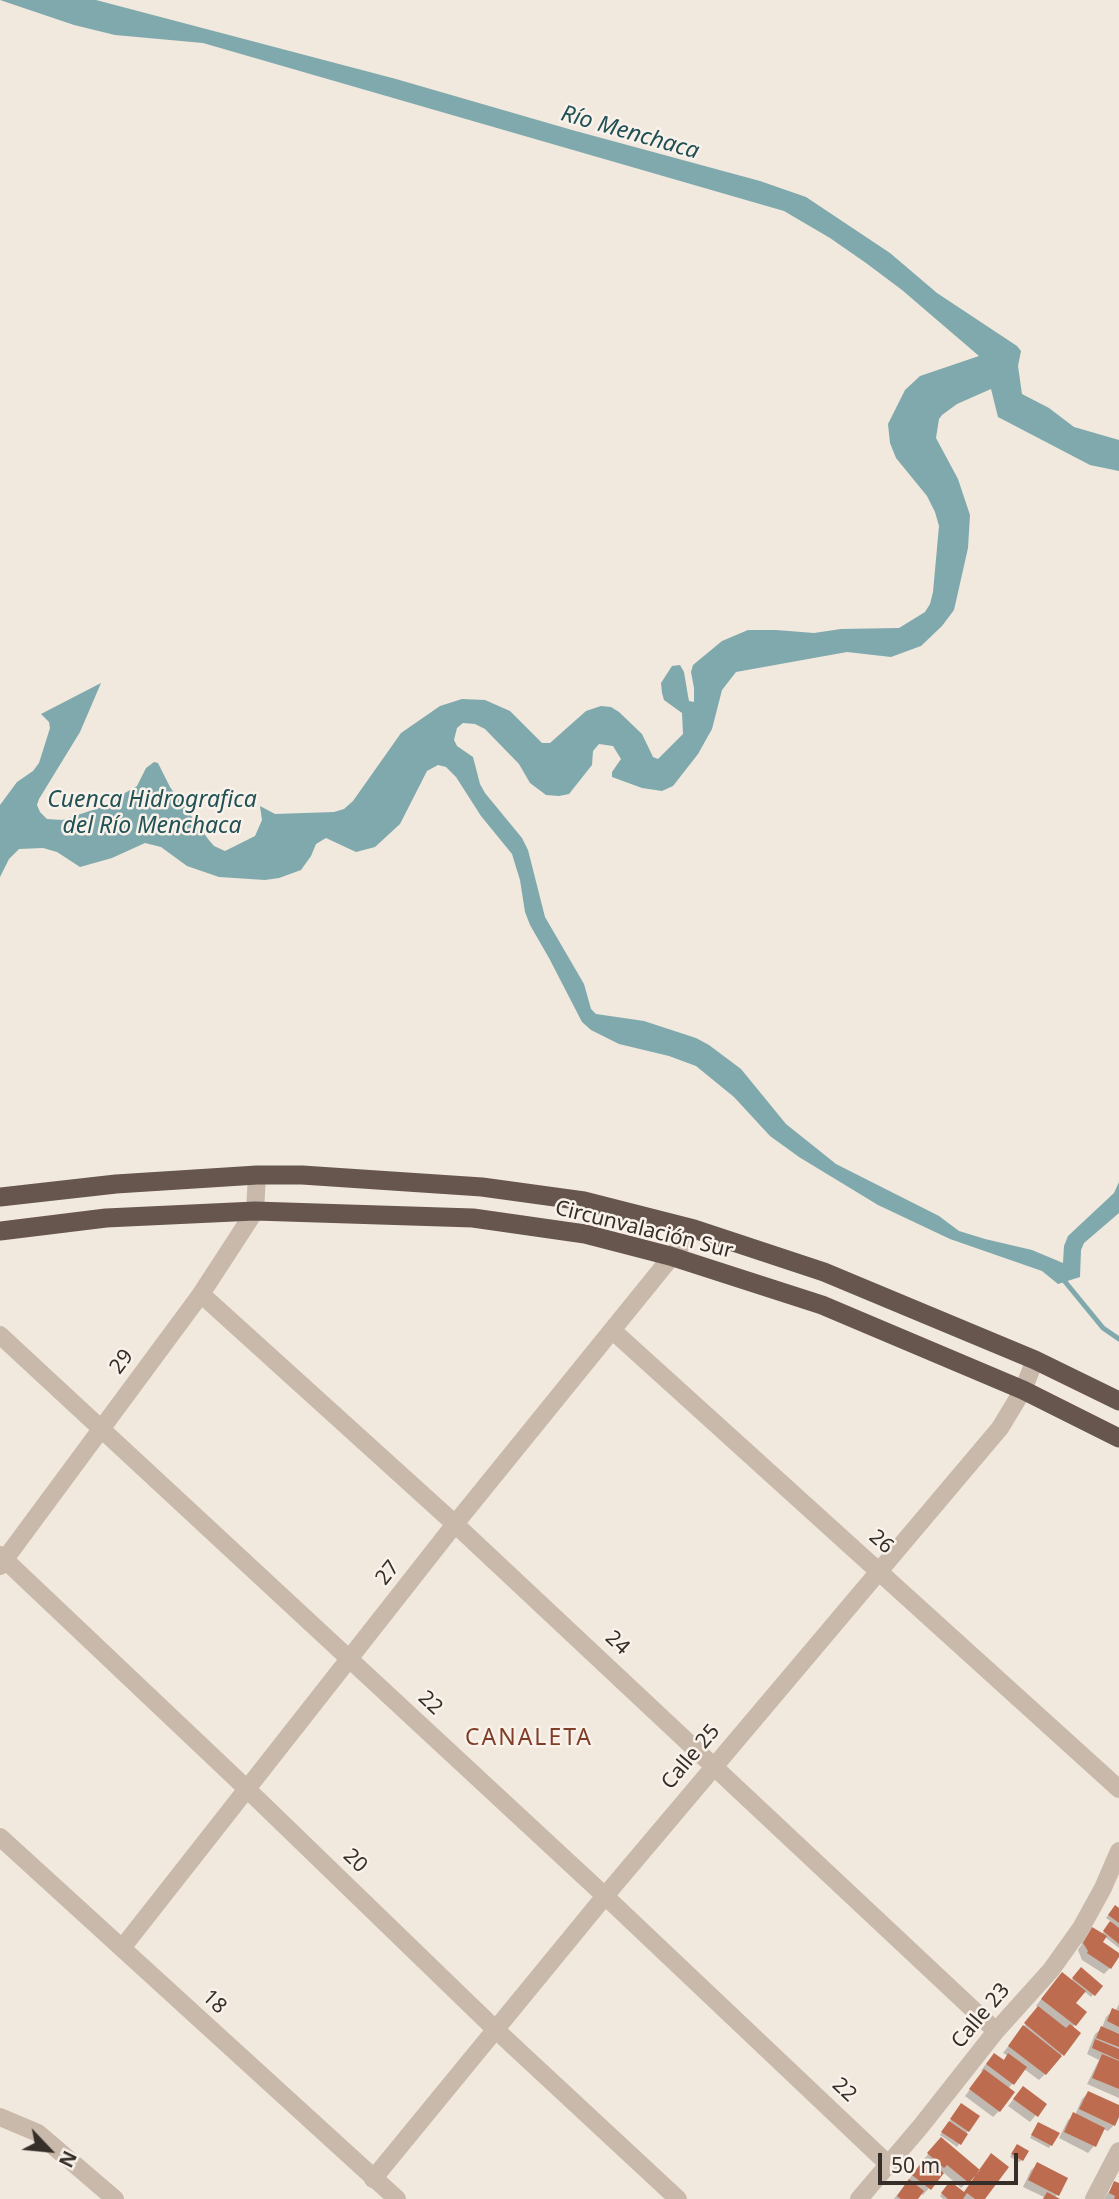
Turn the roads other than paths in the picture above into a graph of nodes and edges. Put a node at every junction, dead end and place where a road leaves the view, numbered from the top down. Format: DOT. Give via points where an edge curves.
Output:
graph roads {
  1 [pos="257,1175"];
  2 [pos="0,1197"];
  3 [pos="255,1211"];
  4 [pos="694,1229"];
  5 [pos="0,1231"];
  6 [pos="670,1256"];
  7 [pos="201,1294"];
  8 [pos="612,1330"];
  9 [pos="0,1335"];
  10 [pos="1035,1360"];
  11 [pos="1023,1390"];
  12 [pos="1119,1401"];
  13 [pos="101,1429"];
  14 [pos="1119,1438"];
  15 [pos="456,1524"];
  16 [pos="2,1560"];
  17 [pos="880,1571"];
  18 [pos="350,1660"];
  19 [pos="714,1765"];
  20 [pos="247,1788"];
  21 [pos="1119,1788"];
  22 [pos="0,1837"];
  23 [pos="1119,1851"];
  24 [pos="605,1896"];
  25 [pos="122,1948"];
  26 [pos="495,2029"];
  27 [pos="996,2031"];
  28 [pos="0,2117"];
  29 [pos="1119,2151"];
  30 [pos="888,2164"];
  31 [pos="373,2179"];
  32 [pos="115,2199"];
  33 [pos="397,2199"];
  34 [pos="678,2199"];
  35 [pos="859,2199"];
  36 [pos="1094,2199"];
  1 -- 2 [label="highway, Circunvalación Sur"];
  1 -- 3 [label="street, 29"];
  1 -- 4 [label="highway, Circunvalación Sur" via="482,1187 584,1201"];
  3 -- 5 [label="highway, Circunvalación Sur" via="106,1218"];
  3 -- 6 [label="highway, Circunvalación Sur" via="473,1218 585,1234"];
  3 -- 7 [label="street, 29"];
  4 -- 6 [label="street, 27"];
  4 -- 10 [label="highway, Circunvalación Sur" via="824,1272"];
  6 -- 8 [label="street, 27"];
  6 -- 11 [label="highway, Circunvalación Sur" via="822,1305"];
  7 -- 13 [label="street, 29"];
  7 -- 15 [label="street, 24"];
  8 -- 15 [label="street, 27"];
  8 -- 17 [label="street, 26"];
  9 -- 13 [label="street, 22"];
  10 -- 11 [label="street, Calle 25"];
  10 -- 12 [label="highway, Circunvalación Sur"];
  11 -- 14 [label="highway, Circunvalación Sur"];
  11 -- 17 [label="street, Calle 25" via="1000,1428"];
  13 -- 16 [label="street, 29"];
  13 -- 18 [label="street, 22"];
  15 -- 18 [label="street, 27"];
  15 -- 19 [label="street, 24"];
  16 -- 20 [label="street, 20"];
  17 -- 19 [label="street, Calle 25"];
  17 -- 21 [label="street, 26"];
  18 -- 20 [label="street, 27"];
  18 -- 24 [label="street, 22"];
  19 -- 24 [label="street, Calle 25"];
  19 -- 27 [label="street, 24"];
  20 -- 25 [label="street, 27"];
  20 -- 26 [label="street, 20"];
  22 -- 25 [label="street, 18"];
  23 -- 27 [label="street, Calle 23" via="1081,1928 1051,1970"];
  24 -- 26 [label="street, Calle 25"];
  24 -- 30 [label="street, 22"];
  25 -- 31 [label="street, 18"];
  26 -- 31 [label="street, Calle 25"];
  26 -- 34 [label="street, 20"];
  27 -- 30 [label="street, Calle 23"];
  28 -- 32 [label="street" via="38,2133"];
  29 -- 36 [label="street"];
  30 -- 35 [label="street, Calle 23"];
  31 -- 33 [label="street, 18"];
}
